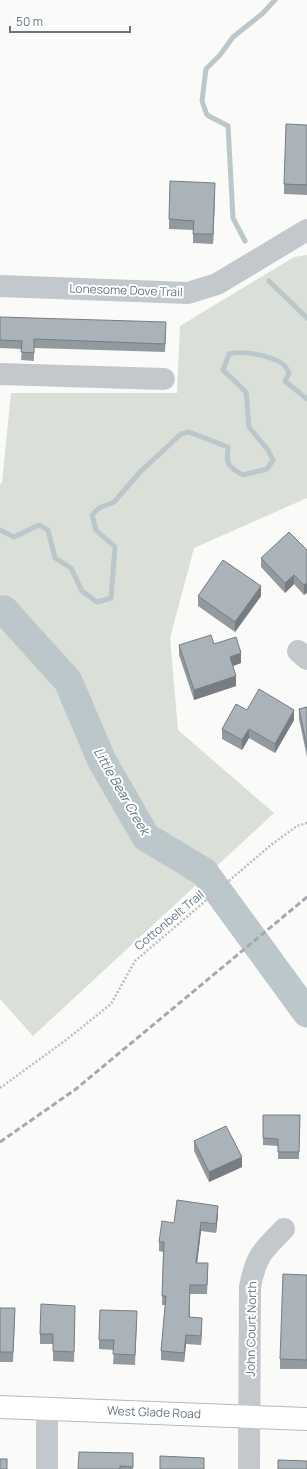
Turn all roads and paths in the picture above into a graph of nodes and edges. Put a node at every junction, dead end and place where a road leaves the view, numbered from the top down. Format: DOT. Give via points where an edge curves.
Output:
graph roads {
  1 [pos="307,230"];
  2 [pos="0,286"];
  3 [pos="0,374"];
  4 [pos="164,379"];
  5 [pos="307,823"];
  6 [pos="0,1088"];
  7 [pos="284,1229"];
  8 [pos="0,1407"];
  9 [pos="47,1408"];
  10 [pos="250,1416"];
  11 [pos="307,1419"];
  12 [pos="47,1469"];
  13 [pos="249,1469"];
  1 -- 2 [label="street, Lonesome Dove Trail" via="217,284 188,293"];
  3 -- 4 [label="street"];
  5 -- 6 [label="path, Cottonbelt Trail" via="297,826 271,845 135,961 111,1004"];
  7 -- 10 [label="street, John Court North" via="261,1253 254,1266 250,1287"];
  8 -- 9 [label="main road, West Glade Road"];
  9 -- 10 [label="main road, West Glade Road"];
  9 -- 12 [label="street"];
  10 -- 11 [label="main road, West Glade Road"];
  10 -- 13 [label="street, John Court North"];
}
